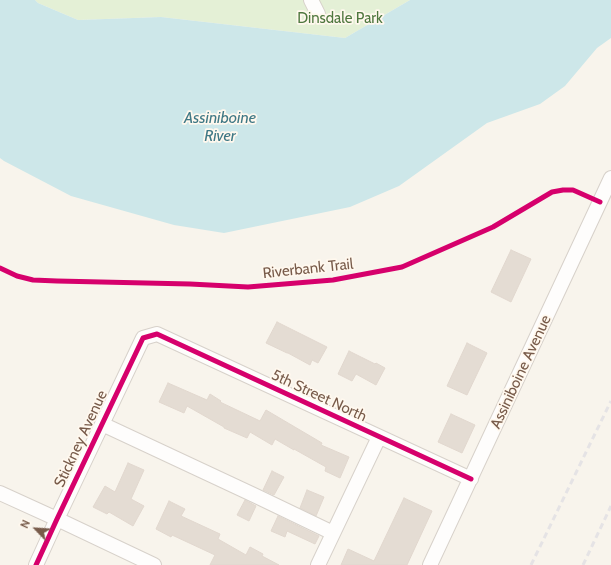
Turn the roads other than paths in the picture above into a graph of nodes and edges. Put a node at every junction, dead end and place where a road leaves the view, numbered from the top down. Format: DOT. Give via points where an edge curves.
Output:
graph roads {
  1 [pos="312,0"];
  2 [pos="318,14"];
  3 [pos="611,178"];
  4 [pos="157,334"];
  5 [pos="102,424"];
  6 [pos="379,437"];
  7 [pos="471,479"];
  8 [pos="0,493"];
  9 [pos="57,518"];
  10 [pos="333,533"];
  11 [pos="36,565"];
  12 [pos="154,565"];
  13 [pos="318,565"];
  14 [pos="430,565"];
  1 -- 2 [label="street"];
  3 -- 7 [label="street, Assiniboine Avenue"];
  4 -- 5 [label="street, Stickney Avenue" via="143,338"];
  4 -- 6 [label="street, 5th Street North"];
  5 -- 9 [label="street, Stickney Avenue"];
  5 -- 10 [label="street"];
  6 -- 7 [label="street, 5th Street North"];
  6 -- 10 [label="street"];
  7 -- 14 [label="street, Assiniboine Avenue"];
  8 -- 9 [label="street"];
  9 -- 11 [label="street, Stickney Avenue"];
  9 -- 12 [label="street"];
  10 -- 13 [label="street"];
}
